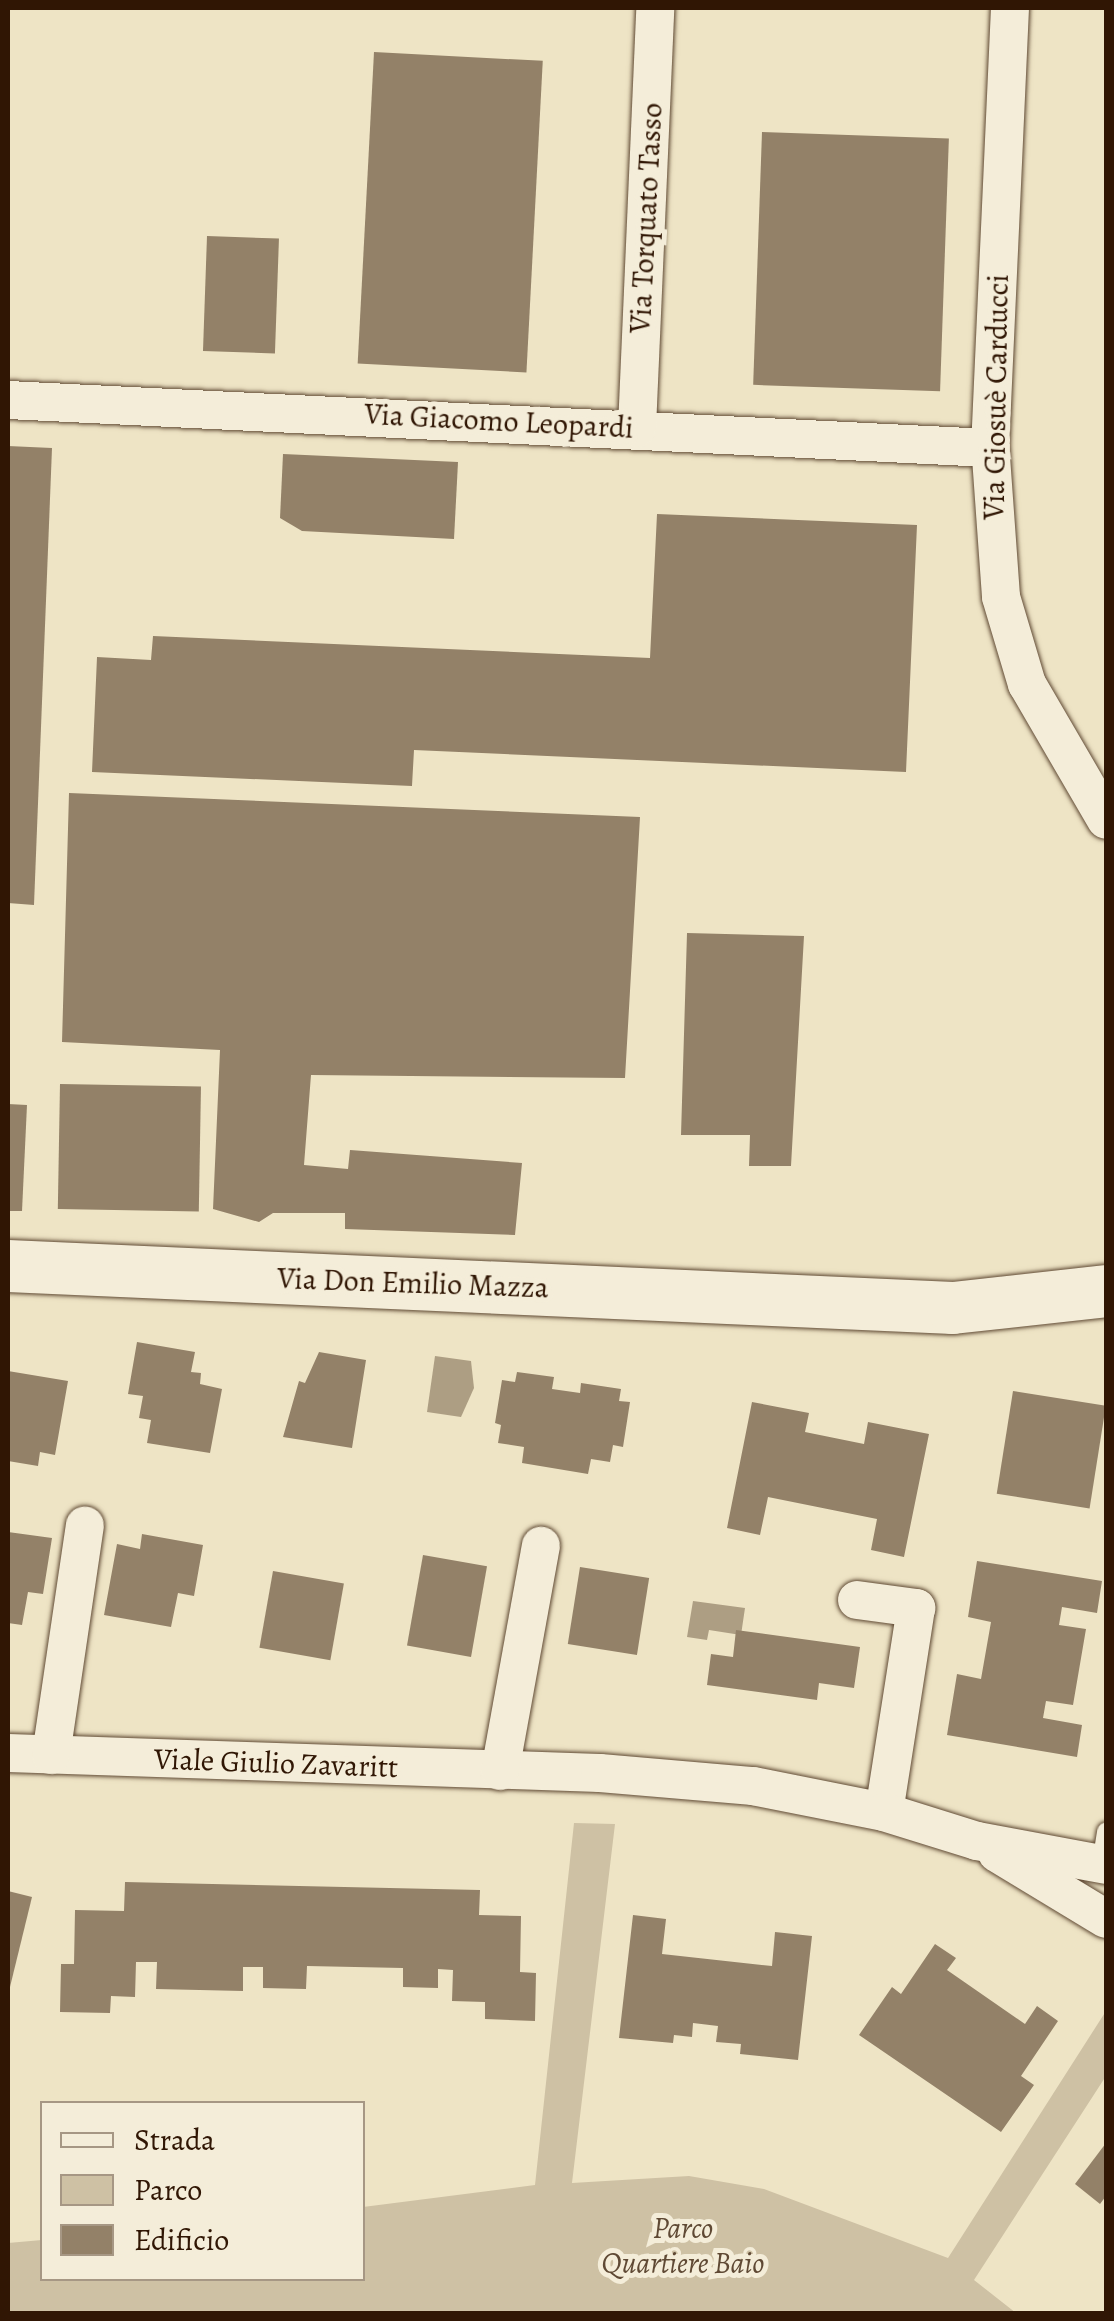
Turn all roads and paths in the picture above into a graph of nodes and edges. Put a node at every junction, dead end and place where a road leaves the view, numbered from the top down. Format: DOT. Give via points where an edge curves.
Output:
graph roads {
  1 [pos="656,8"];
  2 [pos="1010,8"];
  3 [pos="8,400"];
  4 [pos="637,428"];
  5 [pos="990,448"];
  6 [pos="1106,820"];
  7 [pos="1106,1257"];
  8 [pos="8,1266"];
  9 [pos="1106,1292"];
  10 [pos="818,1299"];
  11 [pos="86,1525"];
  12 [pos="541,1546"];
  13 [pos="857,1600"];
  14 [pos="8,1753"];
  15 [pos="50,1755"];
  16 [pos="500,1771"];
  17 [pos="884,1812"];
  18 [pos="977,1842"];
  19 [pos="1105,1853"];
  20 [pos="1106,1920"];
  1 -- 4 [label="street, Via Torquato Tasso"];
  2 -- 5 [label="street, Via Giosuè Carducci"];
  3 -- 4 [label="street, Via Giacomo Leopardi"];
  4 -- 5 [label="street, Via Giacomo Leopardi"];
  5 -- 6 [label="street, Via Giosuè Carducci" via="1001,597 1027,684"];
  7 -- 10 [label="street, Via Don Emilio Mazza"];
  8 -- 10 [label="street, Via Don Emilio Mazza"];
  9 -- 10 [label="street, Via Don Emilio Mazza" via="952,1308"];
  11 -- 15 [label="street"];
  12 -- 16 [label="street"];
  13 -- 17 [label="street" via="916,1608"];
  14 -- 15 [label="street, Viale Giulio Zavaritt"];
  15 -- 16 [label="street, Viale Giulio Zavaritt"];
  16 -- 17 [label="street, Viale Giulio Zavaritt" via="753,1786"];
  17 -- 18 [label="street, Viale Giulio Zavaritt"];
  18 -- 19 [label="street, Viale Giulio Zavaritt"];
  18 -- 20 [label="street, Viale Giulio Zavaritt"];
}
